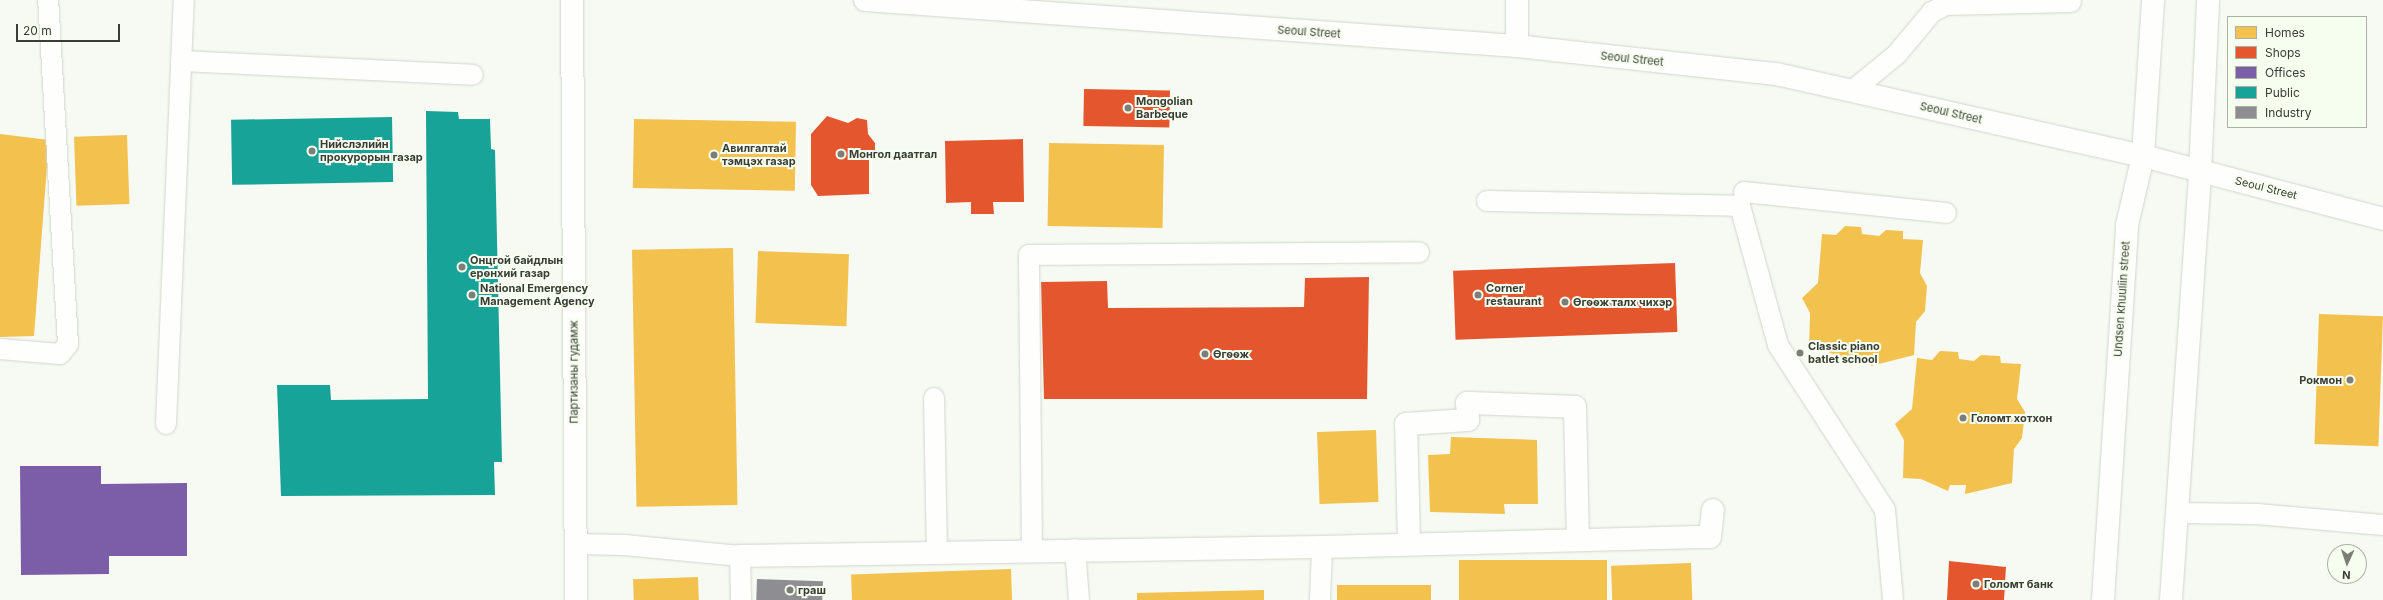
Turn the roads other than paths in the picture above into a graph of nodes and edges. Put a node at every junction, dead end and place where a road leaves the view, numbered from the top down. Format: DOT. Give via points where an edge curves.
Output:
graph roads {
  1 [pos="48,0"];
  2 [pos="184,0"];
  3 [pos="572,0"];
  4 [pos="865,0"];
  5 [pos="1517,0"];
  6 [pos="2153,0"];
  7 [pos="2208,0"];
  8 [pos="2071,2"];
  9 [pos="1517,46"];
  10 [pos="181,61"];
  11 [pos="473,75"];
  12 [pos="1852,91"];
  13 [pos="2143,156"];
  14 [pos="2200,172"];
  15 [pos="1744,192"];
  16 [pos="1487,201"];
  17 [pos="1946,214"];
  18 [pos="2383,219"];
  19 [pos="1419,252"];
  20 [pos="0,349"];
  21 [pos="934,398"];
  22 [pos="166,424"];
  23 [pos="1713,510"];
  24 [pos="2177,513"];
  25 [pos="2383,525"];
  26 [pos="1578,539"];
  27 [pos="1408,543"];
  28 [pos="575,544"];
  29 [pos="1322,547"];
  30 [pos="1075,549"];
  31 [pos="1032,550"];
  32 [pos="937,551"];
  33 [pos="740,556"];
  34 [pos="576,600"];
  35 [pos="741,600"];
  36 [pos="1078,600"];
  37 [pos="1320,600"];
  38 [pos="1893,600"];
  39 [pos="2103,600"];
  40 [pos="2171,600"];
  1 -- 20 [label="lane" via="68,344 60,354"];
  2 -- 10 [label="lane"];
  3 -- 28 [label="main road, Партизаны гудамж"];
  4 -- 9 [label="main road, Seoul Street"];
  5 -- 9 [label="main road"];
  6 -- 13 [label="main road, Undsen khuuliin street"];
  7 -- 14 [label="main road"];
  8 -- 12 [label="lane" via="1946,5 1932,12 1897,54"];
  9 -- 12 [label="main road, Seoul Street" via="1776,74"];
  10 -- 11 [label="lane"];
  10 -- 22 [label="lane"];
  12 -- 13 [label="main road, Seoul Street"];
  13 -- 14 [label="main road, Seoul Street"];
  13 -- 39 [label="main road, Undsen khuuliin street" via="2126,225"];
  14 -- 18 [label="main road, Seoul Street"];
  14 -- 24 [label="main road"];
  15 -- 17 [label="lane"];
  16 -- 38 [label="lane" via="1740,206 1778,345 1884,510"];
  19 -- 31 [label="lane" via="1029,256"];
  21 -- 32 [label="lane"];
  23 -- 26 [label="main road" via="1710,537"];
  24 -- 25 [label="lane" via="2258,514"];
  24 -- 40 [label="main road"];
  26 -- 27 [label="main road"];
  26 -- 27 [label="main road" via="1575,407 1467,403 1468,420 1406,424"];
  27 -- 29 [label="main road"];
  28 -- 33 [label="lane" via="624,545"];
  28 -- 34 [label="main road, Партизаны гудамж"];
  29 -- 30 [label="main road"];
  29 -- 37 [label="lane"];
  30 -- 31 [label="main road"];
  30 -- 36 [label="lane"];
  31 -- 32 [label="main road"];
  32 -- 33 [label="main road"];
  33 -- 35 [label="lane"];
}
